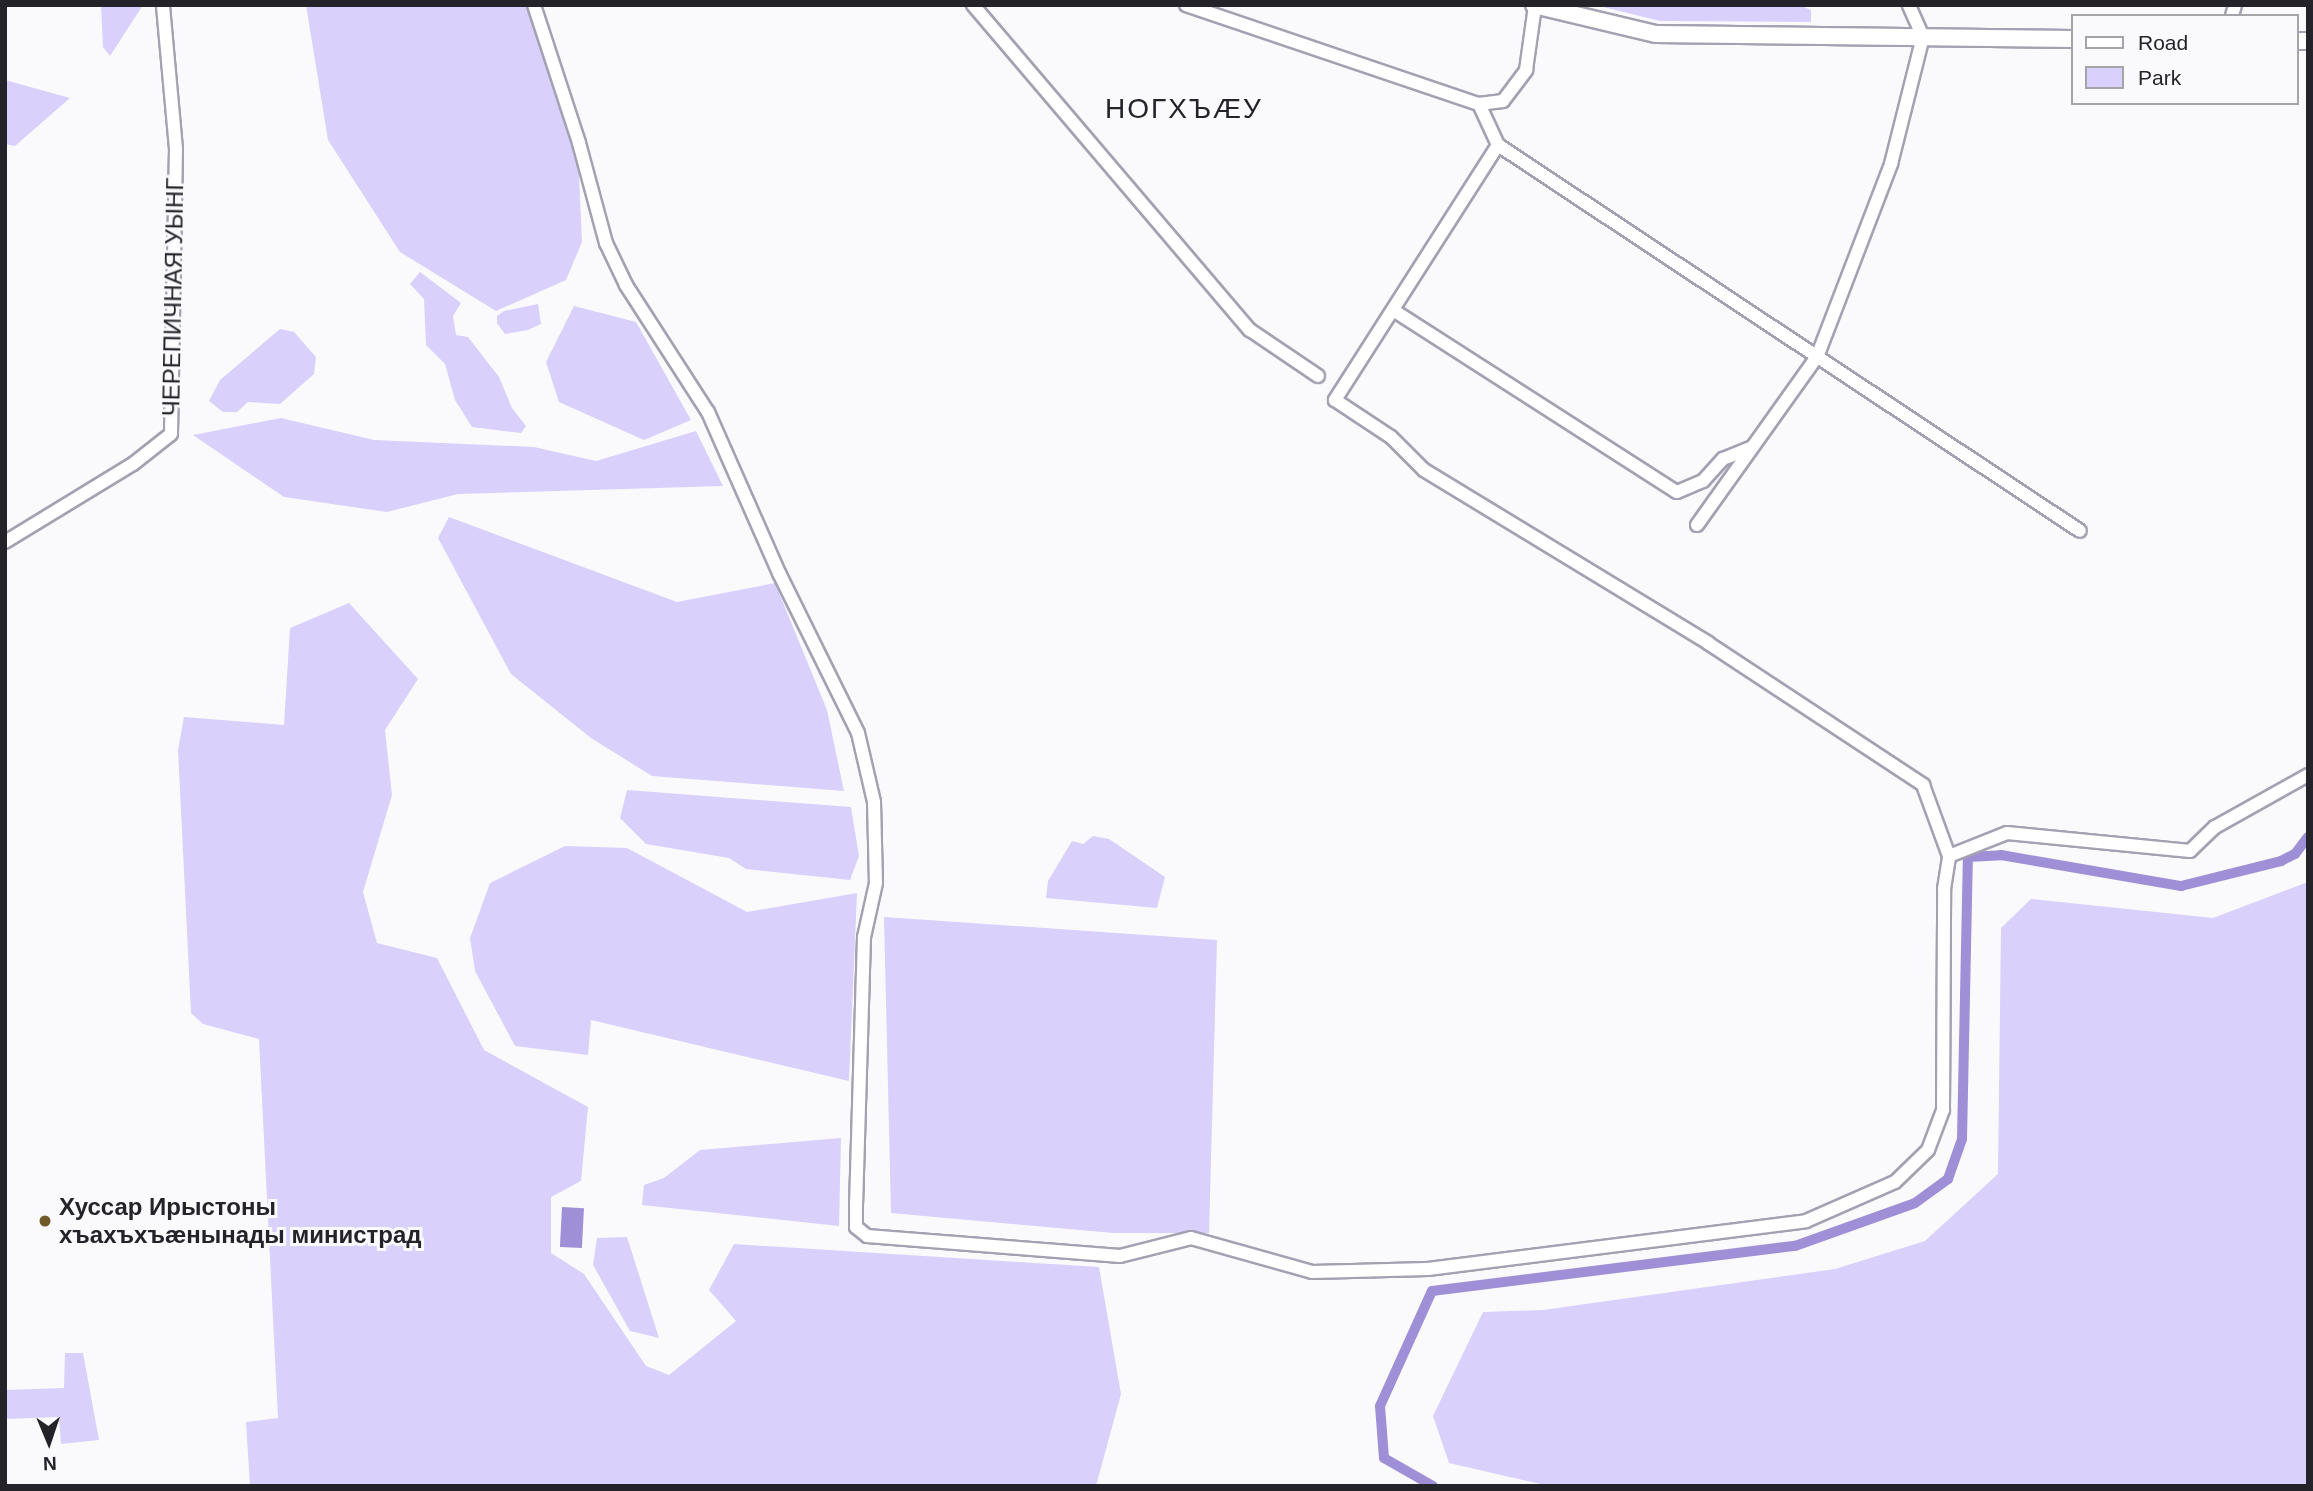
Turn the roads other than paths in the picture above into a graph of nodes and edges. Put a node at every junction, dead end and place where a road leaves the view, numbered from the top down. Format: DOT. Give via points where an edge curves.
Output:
graph roads {
  1 [pos="163,5"];
  2 [pos="534,5"];
  3 [pos="973,5"];
  4 [pos="1186,5"];
  5 [pos="1534,5"];
  6 [pos="1914,9"];
  7 [pos="1923,37"];
  8 [pos="2072,38"];
  9 [pos="1479,104"];
  10 [pos="1498,145"];
  11 [pos="1393,310"];
  12 [pos="1817,357"];
  13 [pos="1318,376"];
  14 [pos="1754,446"];
  15 [pos="1697,525"];
  16 [pos="2080,531"];
  17 [pos="5,542"];
  18 [pos="2308,775"];
  19 [pos="1949,856"];
  1 -- 17 [label="street, ЧЕРЕПИЧНАЯ УЫНГ" via="176,149 171,434 70,505"];
  2 -- 19 [label="street" via="606,243 626,285 708,412 779,573 858,733 874,802 876,883 864,937 856,1203 856,1227 867,1236 1120,1256 1191,1238 1312,1272 1428,1269 1807,1221 1895,1182 1928,1150 1943,1110 1944,889"];
  3 -- 13 [label="street" via="1250,330"];
  4 -- 9 [label="street"];
  5 -- 7 [label="main road" via="1656,34"];
  5 -- 9 [label="street" via="1526,70 1503,101"];
  6 -- 7 [label="street"];
  7 -- 8 [label="main road"];
  7 -- 12 [label="street" via="1891,164"];
  9 -- 10 [label="street"];
  10 -- 11 [label="street"];
  10 -- 12 [label="street"];
  11 -- 14 [label="street" via="1677,492 1703,481 1723,459"];
  11 -- 19 [label="street" via="1335,400 1391,436 1424,470 1708,643 1923,785"];
  12 -- 14 [label="street"];
  12 -- 16 [label="street"];
  14 -- 15 [label="street"];
  18 -- 19 [label="street" via="2216,827 2190,851 2007,833"];
}
